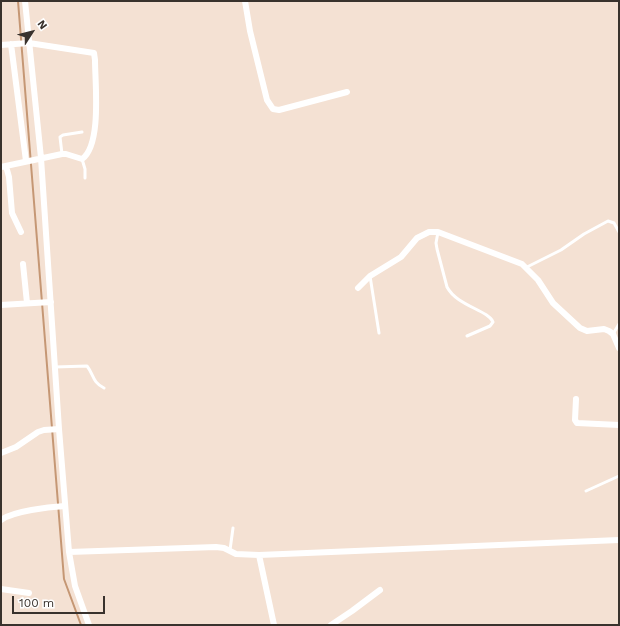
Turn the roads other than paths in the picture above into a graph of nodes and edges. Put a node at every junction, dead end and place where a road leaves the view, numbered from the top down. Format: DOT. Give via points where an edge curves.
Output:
graph roads {
  1 [pos="25,1"];
  2 [pos="245,1"];
  3 [pos="27,43"];
  4 [pos="1,44"];
  5 [pos="14,44"];
  6 [pos="347,92"];
  7 [pos="82,132"];
  8 [pos="62,154"];
  9 [pos="38,159"];
  10 [pos="82,159"];
  11 [pos="27,161"];
  12 [pos="4,166"];
  13 [pos="85,178"];
  14 [pos="21,232"];
  15 [pos="438,232"];
  16 [pos="619,232"];
  17 [pos="23,264"];
  18 [pos="527,267"];
  19 [pos="370,276"];
  20 [pos="358,288"];
  21 [pos="50,302"];
  22 [pos="27,303"];
  23 [pos="1,305"];
  24 [pos="619,324"];
  25 [pos="379,333"];
  26 [pos="613,334"];
  27 [pos="467,336"];
  28 [pos="619,348"];
  29 [pos="55,367"];
  30 [pos="104,388"];
  31 [pos="576,399"];
  32 [pos="619,425"];
  33 [pos="57,430"];
  34 [pos="1,453"];
  35 [pos="619,476"];
  36 [pos="586,491"];
  37 [pos="65,506"];
  38 [pos="1,520"];
  39 [pos="233,528"];
  40 [pos="619,540"];
  41 [pos="230,550"];
  42 [pos="69,552"];
  43 [pos="260,555"];
  44 [pos="1,589"];
  45 [pos="380,590"];
  46 [pos="29,593"];
  47 [pos="89,625"];
  48 [pos="274,625"];
  49 [pos="330,625"];
  1 -- 3 [label="street"];
  2 -- 6 [label="street" via="267,100 273,109 279,110"];
  3 -- 5 [label="street"];
  3 -- 9 [label="street"];
  3 -- 10 [label="street" via="94,53 96,119 88,155"];
  4 -- 5 [label="street"];
  5 -- 11 [label="street"];
  7 -- 8 [label="lane" via="60,137"];
  8 -- 9 [label="street"];
  8 -- 10 [label="street"];
  9 -- 11 [label="street"];
  9 -- 21 [label="street"];
  10 -- 13 [label="lane"];
  11 -- 12 [label="street"];
  12 -- 14 [label="street" via="9,177 12,213"];
  15 -- 18 [label="street"];
  15 -- 19 [label="street" via="429,232 417,238 402,257"];
  15 -- 27 [label="lane" via="436,243 450,292 458,300 490,317 493,322 490,326"];
  16 -- 18 [label="lane" via="614,223 608,221 561,250"];
  17 -- 22 [label="street"];
  18 -- 26 [label="street" via="554,303 580,328 587,331 604,330"];
  19 -- 20 [label="street"];
  19 -- 25 [label="lane"];
  21 -- 22 [label="street"];
  21 -- 29 [label="street"];
  22 -- 23 [label="street"];
  24 -- 26 [label="lane"];
  26 -- 28 [label="street"];
  29 -- 30 [label="lane" via="87,366 94,381"];
  29 -- 33 [label="street"];
  31 -- 32 [label="street" via="577,423"];
  33 -- 34 [label="street" via="44,430"];
  33 -- 37 [label="street"];
  35 -- 36 [label="lane"];
  37 -- 38 [label="street" via="12,514"];
  37 -- 42 [label="street"];
  39 -- 41 [label="lane"];
  40 -- 43 [label="street"];
  41 -- 42 [label="street" via="216,547"];
  41 -- 43 [label="street" via="236,554"];
  42 -- 47 [label="street" via="75,586"];
  43 -- 48 [label="street"];
  44 -- 46 [label="street"];
  45 -- 49 [label="street"];
}
